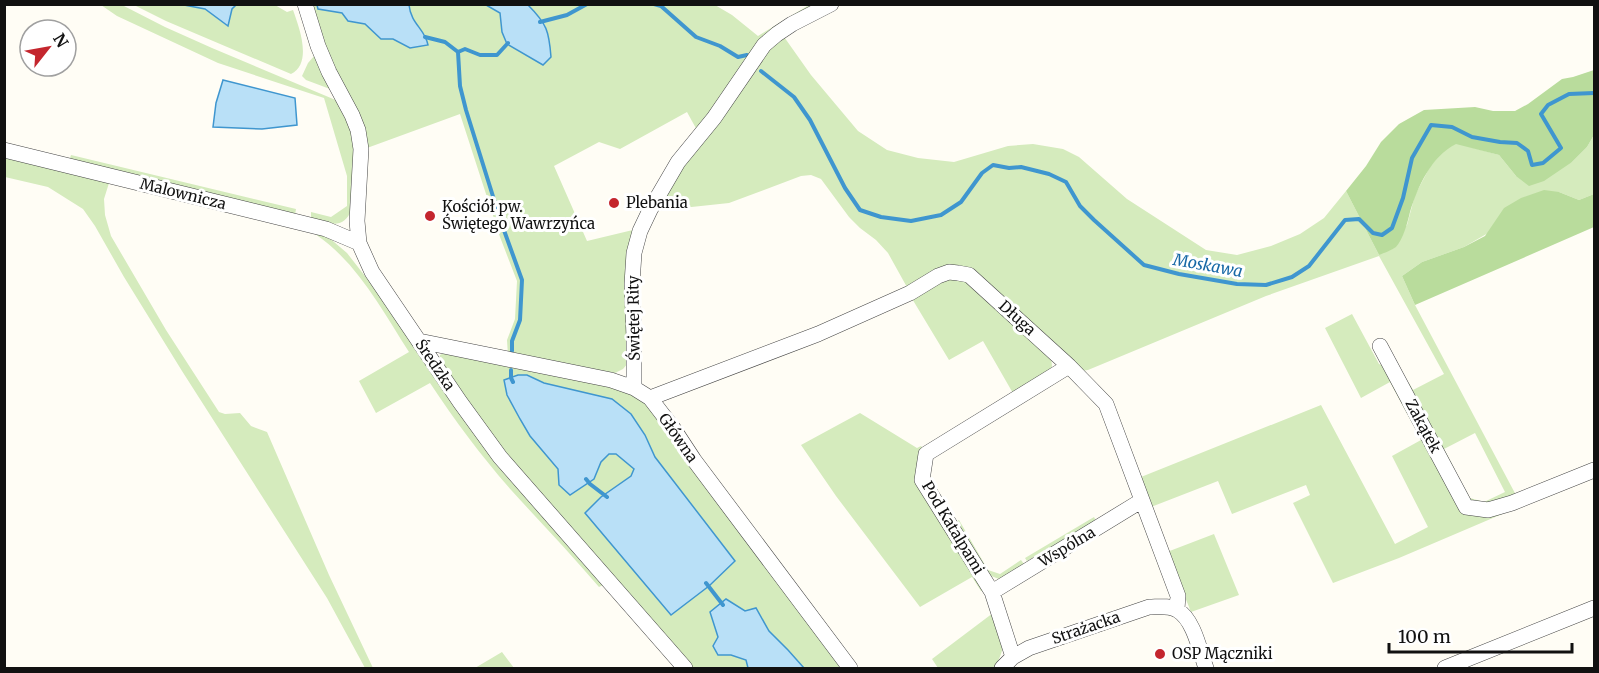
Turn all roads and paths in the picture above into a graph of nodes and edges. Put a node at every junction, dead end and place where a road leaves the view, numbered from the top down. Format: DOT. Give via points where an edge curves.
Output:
graph roads {
  1 [pos="831,4"];
  2 [pos="306,9"];
  3 [pos="4,150"];
  4 [pos="359,243"];
  5 [pos="419,341"];
  6 [pos="1380,346"];
  7 [pos="1069,366"];
  8 [pos="634,388"];
  9 [pos="650,398"];
  10 [pos="1594,470"];
  11 [pos="1141,501"];
  12 [pos="992,592"];
  13 [pos="1594,608"];
  14 [pos="1177,609"];
  15 [pos="1013,657"];
  16 [pos="685,669"];
  17 [pos="850,669"];
  18 [pos="1002,669"];
  19 [pos="1206,669"];
  20 [pos="1445,669"];
  1 -- 8 [label="street, Świętej Rity" via="792,24 764,45 678,162 650,210 634,254"];
  2 -- 4 [label="street, Średzka" via="329,72 358,130"];
  3 -- 4 [label="street, Malownicza" via="326,229"];
  4 -- 5 [label="street, Średzka" via="372,272"];
  5 -- 8 [label="street, Główna"];
  5 -- 16 [label="street, Średzka" via="500,457"];
  6 -- 10 [label="street, Zakątek" via="1466,507 1488,510"];
  7 -- 9 [label="street, Długa" via="969,275 949,272 826,331"];
  7 -- 11 [label="street, Długa" via="1106,404"];
  7 -- 12 [label="street, Pod Katalpami" via="926,454 922,480"];
  8 -- 9 [label="street, Główna"];
  9 -- 17 [label="street, Główna"];
  11 -- 12 [label="street, Wspólna"];
  11 -- 14 [label="street, Długa" via="1178,596"];
  12 -- 15 [label="street, Pod Katalpami"];
  13 -- 20 [label="street"];
  14 -- 15 [label="street, Strażacka" via="1149,607"];
  14 -- 19 [label="street, Długa" via="1187,618"];
  15 -- 18 [label="street, Strażacka"];
}
